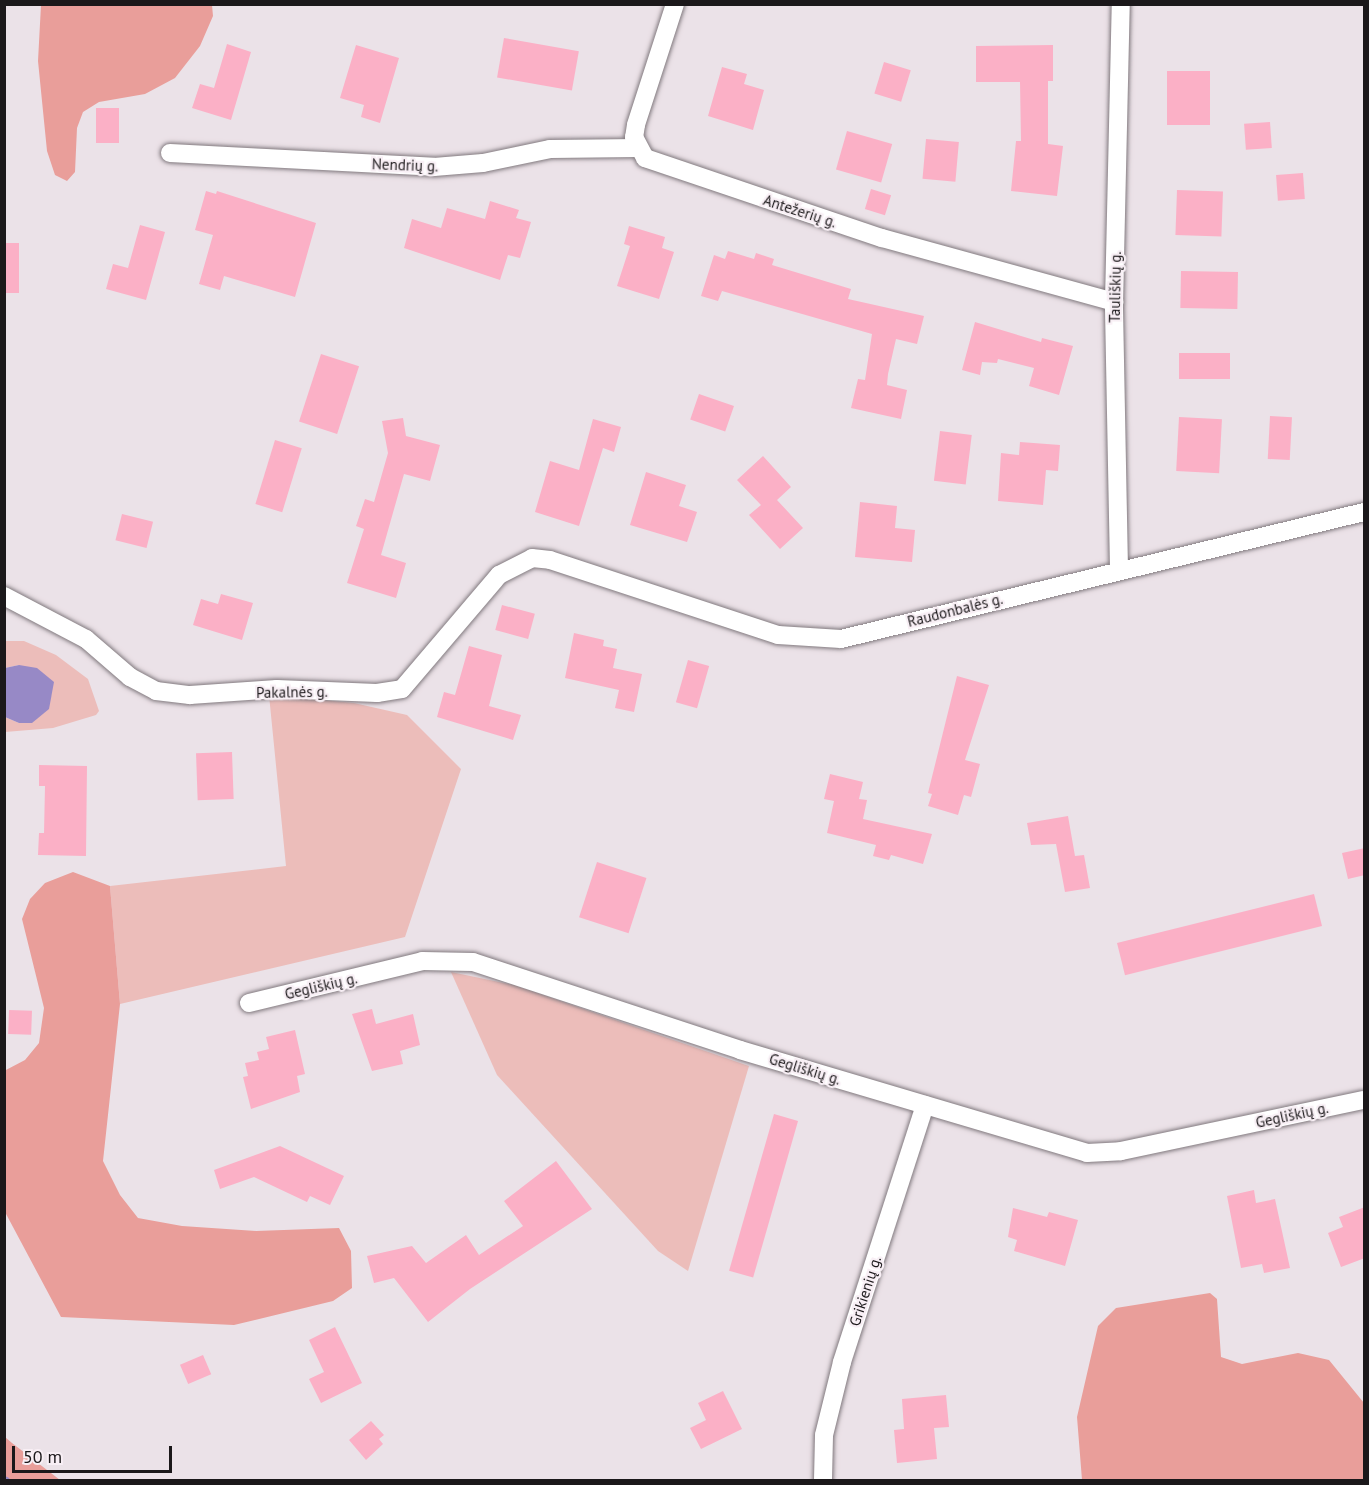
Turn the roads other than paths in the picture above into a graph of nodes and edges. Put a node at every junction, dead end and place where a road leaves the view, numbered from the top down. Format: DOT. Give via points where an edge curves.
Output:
graph roads {
  1 [pos="675,4"];
  2 [pos="1122,4"];
  3 [pos="638,148"];
  4 [pos="170,153"];
  5 [pos="1114,302"];
  6 [pos="1365,512"];
  7 [pos="550,560"];
  8 [pos="1119,569"];
  9 [pos="4,596"];
  10 [pos="249,1003"];
  11 [pos="1365,1100"];
  12 [pos="925,1105"];
  13 [pos="823,1480"];
  1 -- 3 [label="street" via="636,125"];
  2 -- 5 [label="street, Tauliškių g."];
  3 -- 4 [label="street, Nendrių g." via="550,149 483,164 434,167"];
  3 -- 5 [label="street, Antežerių g." via="654,164 882,238"];
  5 -- 8 [label="street, Tauliškių g."];
  6 -- 8 [label="street, Raudonbalės g."];
  7 -- 8 [label="street, Raudonbalės g." via="778,635 805,639 841,639"];
  7 -- 9 [label="street, Pakalnės g." via="532,558 499,575 402,689 378,693 277,689 201,695 156,691 130,677 86,639"];
  10 -- 12 [label="street, Gegliškių g." via="422,961 473,962 740,1050"];
  11 -- 12 [label="street, Gegliškių g." via="1121,1151 1087,1153"];
  12 -- 13 [label="street, Grikienių g." via="842,1362 824,1435"];
}
